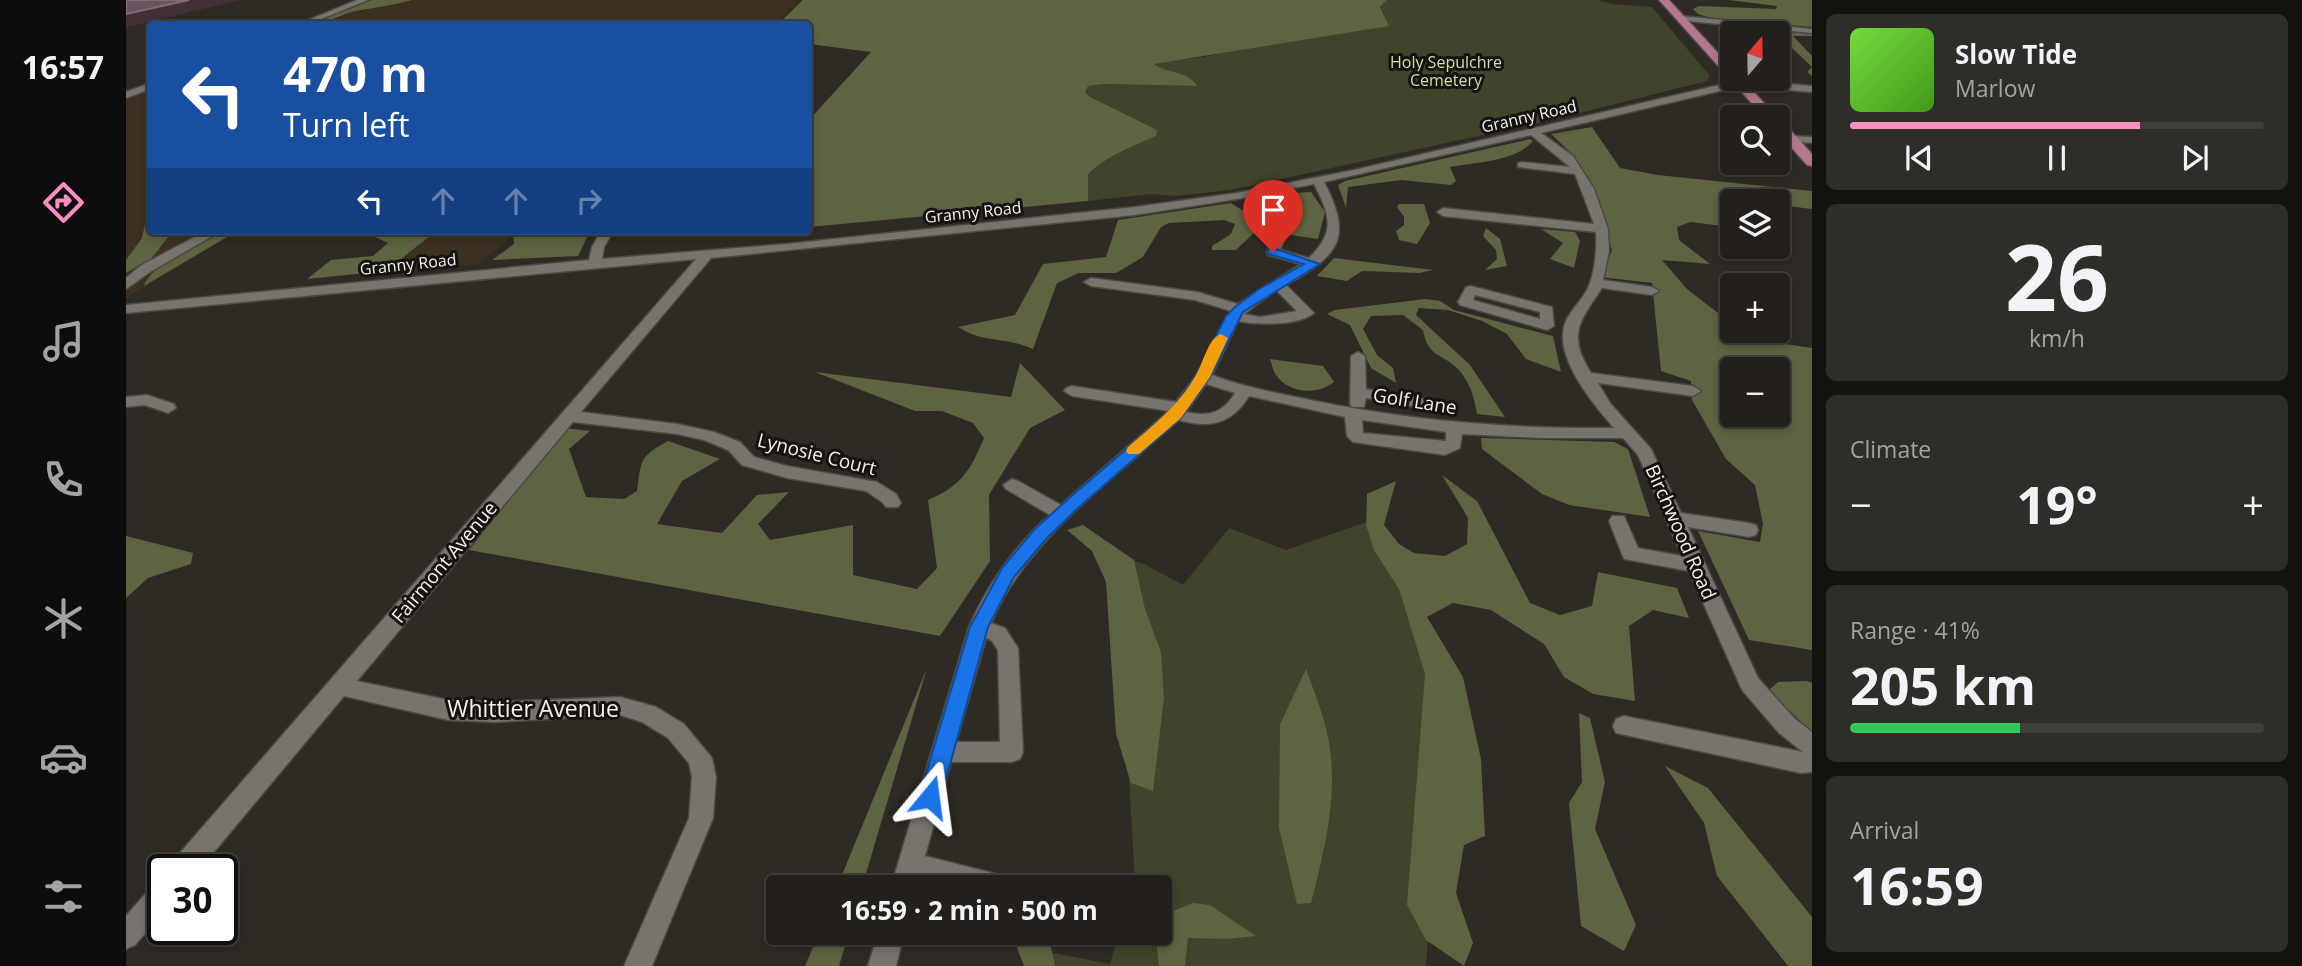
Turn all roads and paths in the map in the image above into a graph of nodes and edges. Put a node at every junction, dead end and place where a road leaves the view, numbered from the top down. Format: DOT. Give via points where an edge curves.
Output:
graph roads {
  1 [pos="363,0"];
  2 [pos="1664,0"];
  3 [pos="1681,18"];
  4 [pos="310,21"];
  5 [pos="1812,31"];
  6 [pos="1720,61"];
  7 [pos="1720,83"];
  8 [pos="1790,86"];
  9 [pos="147,87"];
  10 [pos="1812,89"];
  11 [pos="1747,91"];
  12 [pos="126,95"];
  13 [pos="1760,105"];
  14 [pos="1535,133"];
  15 [pos="1790,139"];
  16 [pos="1812,141"];
  17 [pos="1812,162"];
  18 [pos="1522,165"];
  19 [pos="1579,171"];
  20 [pos="1317,180"];
  21 [pos="1443,212"];
  22 [pos="1602,229"];
  23 [pos="208,235"];
  24 [pos="605,235"];
  25 [pos="1279,239"];
  26 [pos="707,254"];
  27 [pos="595,263"];
  28 [pos="1314,264"];
  29 [pos="1091,282"];
  30 [pos="1277,284"];
  31 [pos="1595,284"];
  32 [pos="126,285"];
  33 [pos="1653,291"];
  34 [pos="126,309"];
  35 [pos="1236,313"];
  36 [pos="1547,326"];
  37 [pos="1570,333"];
  38 [pos="1358,356"];
  39 [pos="1203,377"];
  40 [pos="1584,377"];
  41 [pos="1072,391"];
  42 [pos="1244,391"];
  43 [pos="1693,391"];
  44 [pos="1358,392"];
  45 [pos="126,402"];
  46 [pos="1417,402"];
  47 [pos="168,408"];
  48 [pos="1179,411"];
  49 [pos="1356,414"];
  50 [pos="568,416"];
  51 [pos="1454,429"];
  52 [pos="1626,433"];
  53 [pos="1012,485"];
  54 [pos="891,503"];
  55 [pos="1063,514"];
  56 [pos="1677,519"];
  57 [pos="1618,521"];
  58 [pos="1749,530"];
  59 [pos="1696,565"];
  60 [pos="979,627"];
  61 [pos="338,686"];
  62 [pos="1624,726"];
  63 [pos="1812,746"];
  64 [pos="943,752"];
  65 [pos="1812,762"];
  66 [pos="196,854"];
  67 [pos="907,875"];
  68 [pos="147,912"];
  69 [pos="126,936"];
  70 [pos="888,945"];
  71 [pos="638,966"];
  72 [pos="882,966"];
  1 -- 4 [label="street"];
  2 -- 3 [label="main road"];
  3 -- 5 [label="street"];
  3 -- 6 [label="main road"];
  7 -- 14 [label="street, Granny Road"];
  8 -- 10 [label="street, Granny Road"];
  9 -- 12 [label="street"];
  11 -- 13 [label="main road"];
  14 -- 19 [label="street"];
  14 -- 20 [label="street, Granny Road"];
  15 -- 16 [label="street"];
  15 -- 17 [label="main road"];
  18 -- 19 [label="street"];
  19 -- 22 [label="street"];
  20 -- 26 [label="street, Granny Road" via="1071,219"];
  20 -- 28 [label="street" via="1331,201 1335,221 1331,242"];
  21 -- 22 [label="street"];
  22 -- 31 [label="street" via="1603,251"];
  23 -- 32 [label="street" via="145,269"];
  24 -- 27 [label="street"];
  25 -- 28 [label="street" via="1273,252"];
  26 -- 27 [label="street, Granny Road"];
  26 -- 50 [label="street, Fairmont Avenue"];
  27 -- 34 [label="street, Granny Road"];
  28 -- 30 [label="street"];
  29 -- 35 [label="street" via="1197,296"];
  30 -- 35 [label="street"];
  30 -- 35 [label="street" via="1307,313 1260,321"];
  31 -- 33 [label="street"];
  31 -- 37 [label="street"];
  35 -- 39 [label="street"];
  36 -- 36 [label="street" via="1547,310 1471,290 1465,302"];
  36 -- 37 [label="street"];
  37 -- 40 [label="street, Birchwood Road" via="1569,343"];
  38 -- 44 [label="street"];
  39 -- 42 [label="street, Golf Lane"];
  39 -- 48 [label="street"];
  40 -- 43 [label="street"];
  40 -- 52 [label="street, Birchwood Road"];
  41 -- 48 [label="street"];
  42 -- 48 [label="street" via="1234,408 1219,419 1206,422"];
  42 -- 49 [label="street, Golf Lane"];
  44 -- 46 [label="street"];
  44 -- 49 [label="street"];
  45 -- 47 [label="street" via="147,400"];
  48 -- 55 [label="street"];
  49 -- 51 [label="street, Golf Lane"];
  49 -- 51 [label="street" via="1355,436 1359,438 1445,449 1454,444"];
  50 -- 54 [label="street, Lynosie Court" via="708,436 734,446 748,461 871,486"];
  50 -- 61 [label="street, Fairmont Avenue"];
  51 -- 52 [label="street, Golf Lane" via="1505,434"];
  52 -- 56 [label="street, Birchwood Road" via="1646,453"];
  53 -- 55 [label="street"];
  55 -- 60 [label="street" via="1008,573"];
  56 -- 58 [label="street"];
  56 -- 59 [label="street, Birchwood Road"];
  57 -- 59 [label="street" via="1631,554"];
  59 -- 63 [label="street, Birchwood Road" via="1750,684 1787,726"];
  60 -- 64 [label="street"];
  60 -- 64 [label="street" via="998,635 1008,648 1012,752"];
  61 -- 66 [label="street, Fairmont Avenue"];
  61 -- 71 [label="street, Whittier Avenue" via="448,710 620,706 648,714 676,731 700,758 704,777 701,818"];
  62 -- 65 [label="street"];
  64 -- 67 [label="street"];
  68 -- 69 [label="street"];
  70 -- 72 [label="street"];
}
